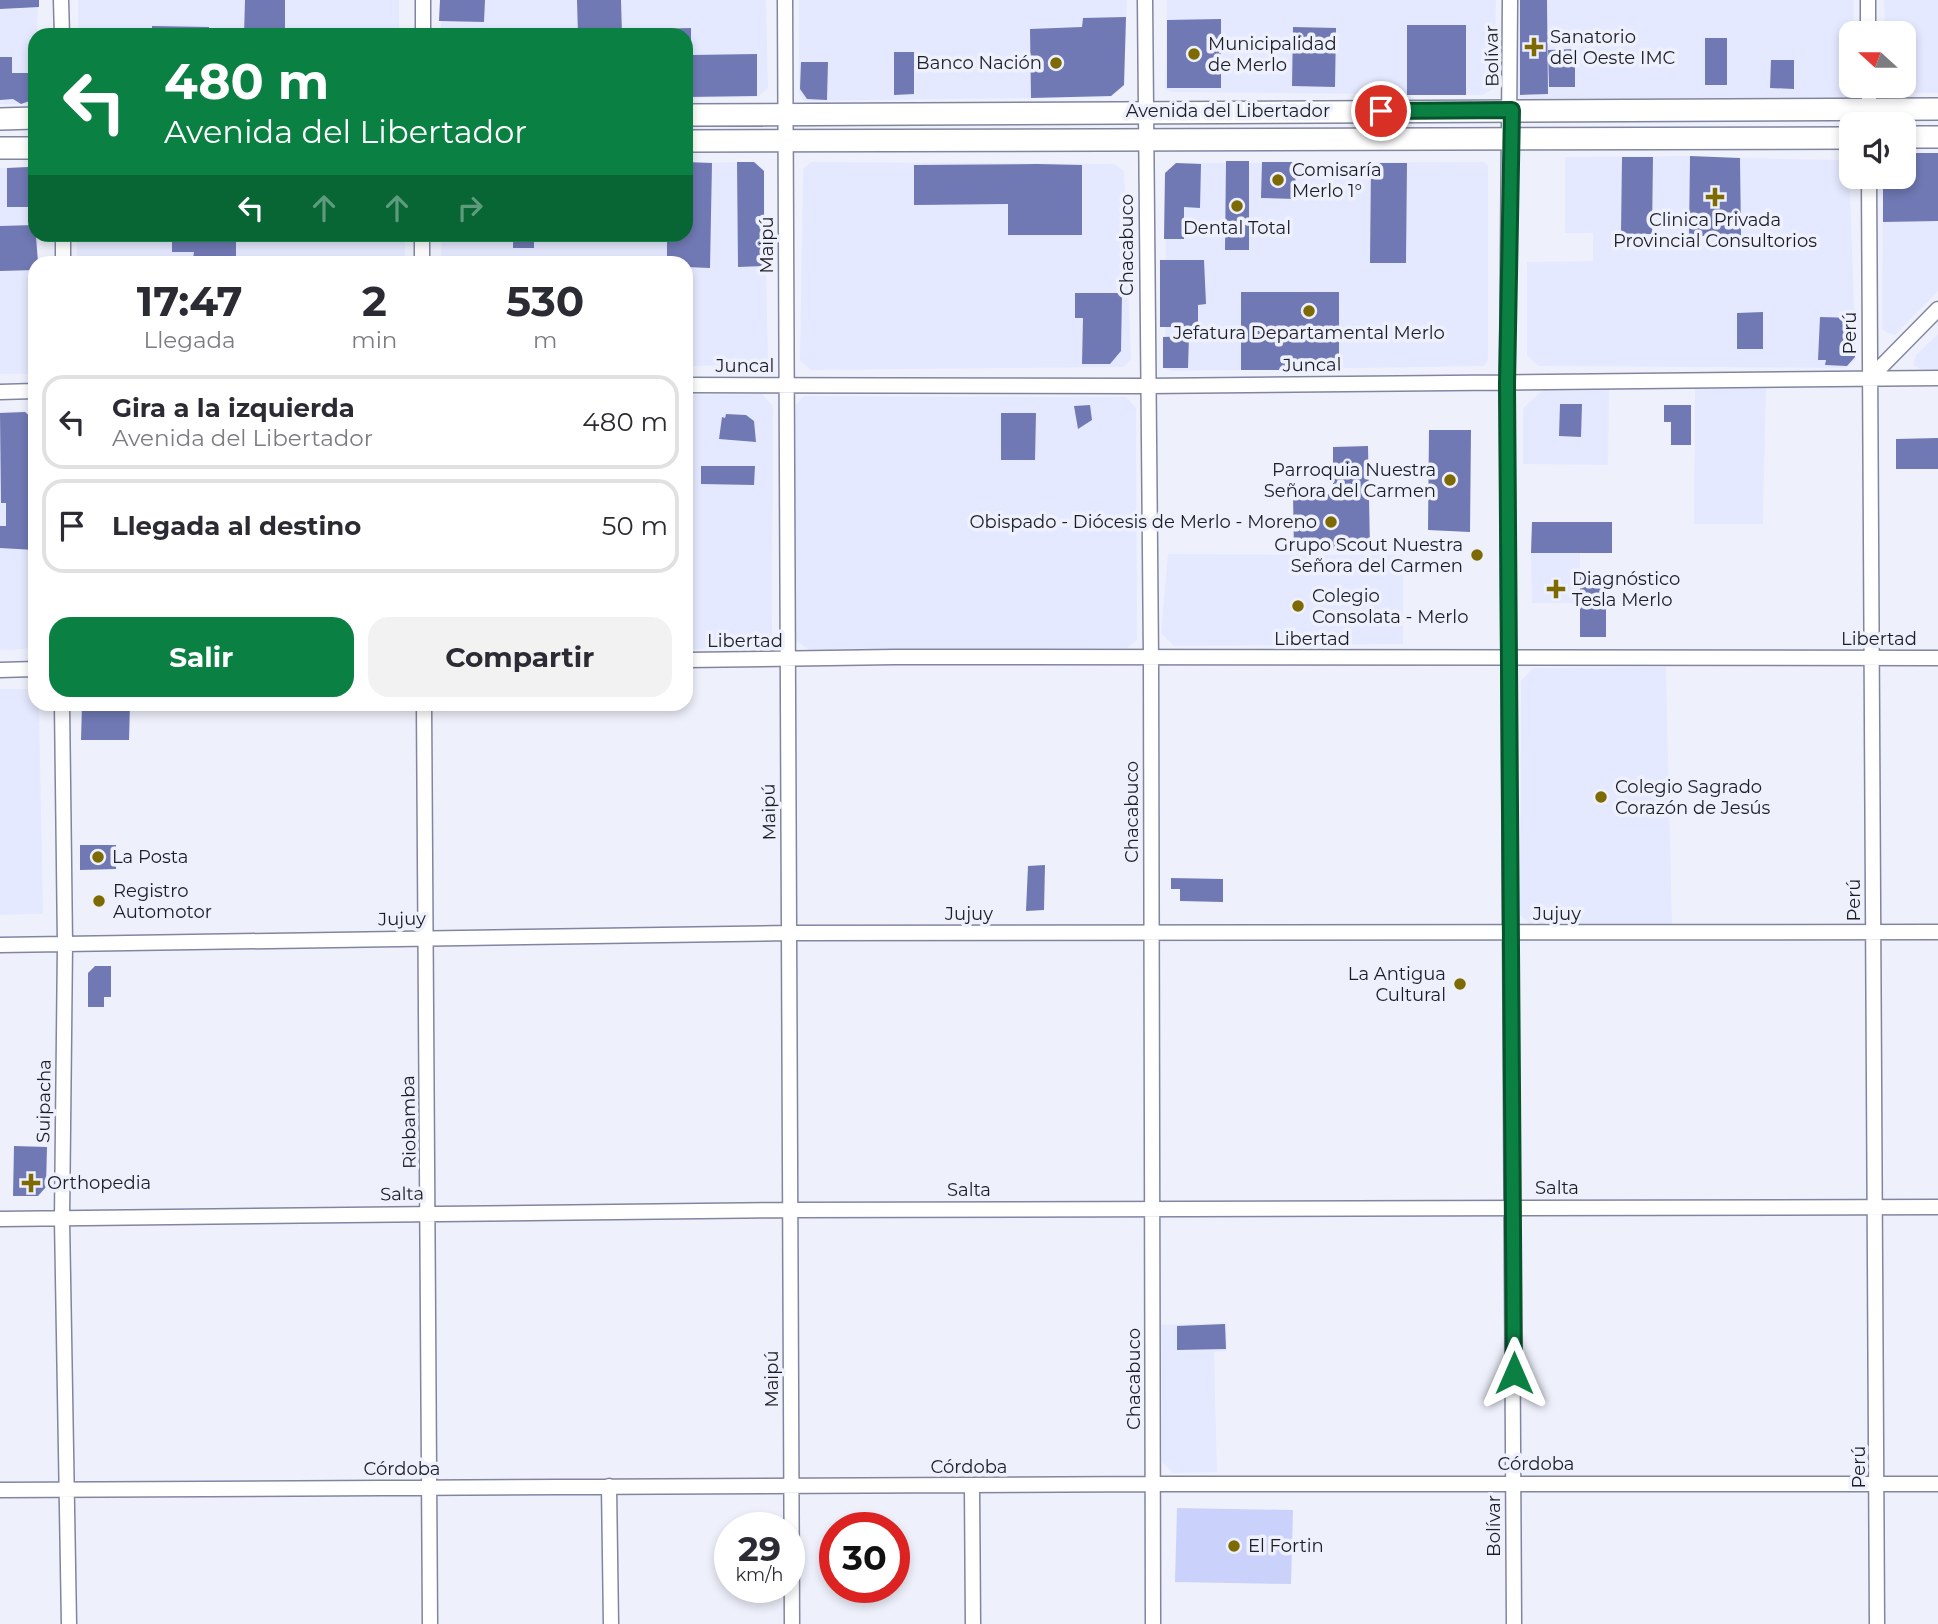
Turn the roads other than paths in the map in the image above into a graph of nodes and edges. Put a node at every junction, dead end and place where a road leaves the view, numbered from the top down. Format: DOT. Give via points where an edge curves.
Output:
graph roads {
  1 [pos="61,0"];
  2 [pos="423,0"];
  3 [pos="785,0"];
  4 [pos="1145,0"];
  5 [pos="1510,0"];
  6 [pos="1868,0"];
  7 [pos="1868,21"];
  8 [pos="62,28"];
  9 [pos="423,28"];
  10 [pos="1938,109"];
  11 [pos="1512,110"];
  12 [pos="1146,111"];
  13 [pos="1912,112"];
  14 [pos="786,114"];
  15 [pos="693,115"];
  16 [pos="1839,116"];
  17 [pos="0,118"];
  18 [pos="28,118"];
  19 [pos="1916,137"];
  20 [pos="1938,137"];
  21 [pos="1839,138"];
  22 [pos="1511,139"];
  23 [pos="1146,141"];
  24 [pos="693,142"];
  25 [pos="786,142"];
  26 [pos="0,148"];
  27 [pos="28,148"];
  28 [pos="1869,189"];
  29 [pos="1938,309"];
  30 [pos="1938,378"];
  31 [pos="1869,379"];
  32 [pos="1507,384"];
  33 [pos="693,385"];
  34 [pos="786,385"];
  35 [pos="1147,386"];
  36 [pos="28,391"];
  37 [pos="0,392"];
  38 [pos="1873,658"];
  39 [pos="1938,658"];
  40 [pos="1151,659"];
  41 [pos="1509,659"];
  42 [pos="693,660"];
  43 [pos="787,660"];
  44 [pos="28,669"];
  45 [pos="0,670"];
  46 [pos="62,711"];
  47 [pos="424,711"];
  48 [pos="1152,932"];
  49 [pos="1874,932"];
  50 [pos="1938,932"];
  51 [pos="789,933"];
  52 [pos="1512,934"];
  53 [pos="426,938"];
  54 [pos="0,944"];
  55 [pos="65,944"];
  56 [pos="1513,1207"];
  57 [pos="1875,1207"];
  58 [pos="1938,1207"];
  59 [pos="1152,1209"];
  60 [pos="791,1210"];
  61 [pos="430,1213"];
  62 [pos="0,1219"];
  63 [pos="62,1219"];
  64 [pos="1514,1483"];
  65 [pos="1154,1484"];
  66 [pos="1938,1484"];
  67 [pos="1878,1485"];
  68 [pos="609,1486"];
  69 [pos="791,1487"];
  70 [pos="972,1487"];
  71 [pos="430,1488"];
  72 [pos="68,1489"];
  73 [pos="0,1490"];
  74 [pos="69,1624"];
  75 [pos="430,1624"];
  76 [pos="611,1624"];
  77 [pos="792,1624"];
  78 [pos="973,1624"];
  79 [pos="1153,1624"];
  80 [pos="1514,1624"];
  81 [pos="1877,1624"];
  1 -- 8 [label="street"];
  2 -- 9 [label="street"];
  3 -- 14 [label="street, Maipú"];
  4 -- 12 [label="street, Chacabuco"];
  5 -- 11 [label="street, Bolívar"];
  6 -- 7 [label="street"];
  10 -- 13 [label="main road, Avenida del Libertador"];
  11 -- 12 [label="main road, Avenida del Libertador"];
  11 -- 16 [label="main road, Avenida del Libertador"];
  11 -- 22 [label="street, Bolívar"];
  12 -- 14 [label="main road, Avenida del Libertador"];
  12 -- 23 [label="street, Chacabuco"];
  14 -- 15 [label="main road, Avenida del Libertador"];
  14 -- 25 [label="street, Maipú"];
  17 -- 18 [label="main road"];
  19 -- 20 [label="main road"];
  21 -- 22 [label="main road, Avenida del Libertador"];
  22 -- 23 [label="main road, Avenida del Libertador"];
  22 -- 32 [label="street, Bolívar"];
  23 -- 25 [label="main road, Avenida del Libertador"];
  23 -- 35 [label="street, Chacabuco"];
  24 -- 25 [label="main road, Avenida del Libertador"];
  25 -- 34 [label="street, Maipú"];
  26 -- 27 [label="main road"];
  28 -- 31 [label="street, Perú"];
  29 -- 31 [label="street"];
  30 -- 31 [label="street, Juncal"];
  31 -- 32 [label="street, Juncal"];
  31 -- 38 [label="street, Perú"];
  32 -- 35 [label="street, Juncal"];
  32 -- 41 [label="street, Bolívar"];
  33 -- 34 [label="street, Juncal"];
  34 -- 35 [label="street, Juncal"];
  34 -- 43 [label="street, Maipú"];
  35 -- 40 [label="street, Chacabuco"];
  36 -- 37 [label="street"];
  38 -- 39 [label="street, Libertad"];
  38 -- 41 [label="street, Libertad"];
  38 -- 49 [label="street, Perú"];
  40 -- 41 [label="street, Libertad"];
  40 -- 43 [label="street, Libertad"];
  40 -- 48 [label="street, Chacabuco"];
  41 -- 52 [label="street, Bolívar"];
  42 -- 43 [label="street, Libertad"];
  43 -- 51 [label="street, Maipú"];
  44 -- 45 [label="street"];
  46 -- 55 [label="street, Suipacha"];
  47 -- 53 [label="street, Riobamba"];
  48 -- 51 [label="street, Jujuy"];
  48 -- 52 [label="street, Jujuy"];
  48 -- 59 [label="street, Chacabuco"];
  49 -- 50 [label="street, Jujuy"];
  49 -- 52 [label="street, Jujuy"];
  49 -- 57 [label="street, Perú"];
  51 -- 53 [label="street, Jujuy"];
  51 -- 60 [label="street, Maipú"];
  52 -- 56 [label="street, Bolívar"];
  53 -- 55 [label="street, Jujuy"];
  53 -- 61 [label="street, Riobamba"];
  54 -- 55 [label="street, Jujuy"];
  55 -- 63 [label="street, Suipacha"];
  56 -- 57 [label="street, Salta"];
  56 -- 59 [label="street, Salta"];
  56 -- 64 [label="street, Bolívar"];
  57 -- 58 [label="street, Salta"];
  57 -- 67 [label="street, Perú"];
  59 -- 60 [label="street, Salta"];
  59 -- 65 [label="street, Chacabuco"];
  60 -- 61 [label="street, Salta"];
  60 -- 69 [label="street, Maipú"];
  61 -- 63 [label="street, Salta"];
  61 -- 71 [label="street, Riobamba"];
  62 -- 63 [label="street, Salta"];
  63 -- 72 [label="street, Suipacha"];
  64 -- 65 [label="street, Córdoba"];
  64 -- 67 [label="street, Córdoba"];
  64 -- 80 [label="street, Bolívar"];
  65 -- 70 [label="street, Córdoba"];
  65 -- 79 [label="street, Chacabuco"];
  66 -- 67 [label="street, Córdoba"];
  67 -- 81 [label="street, Perú"];
  68 -- 69 [label="street, Córdoba"];
  68 -- 71 [label="street, Córdoba"];
  68 -- 76 [label="street"];
  69 -- 70 [label="street, Córdoba"];
  69 -- 77 [label="street, Maipú"];
  70 -- 78 [label="street"];
  71 -- 72 [label="street, Córdoba"];
  71 -- 75 [label="street, Riobamba"];
  72 -- 73 [label="street, Córdoba"];
  72 -- 74 [label="street, Suipacha"];
}
